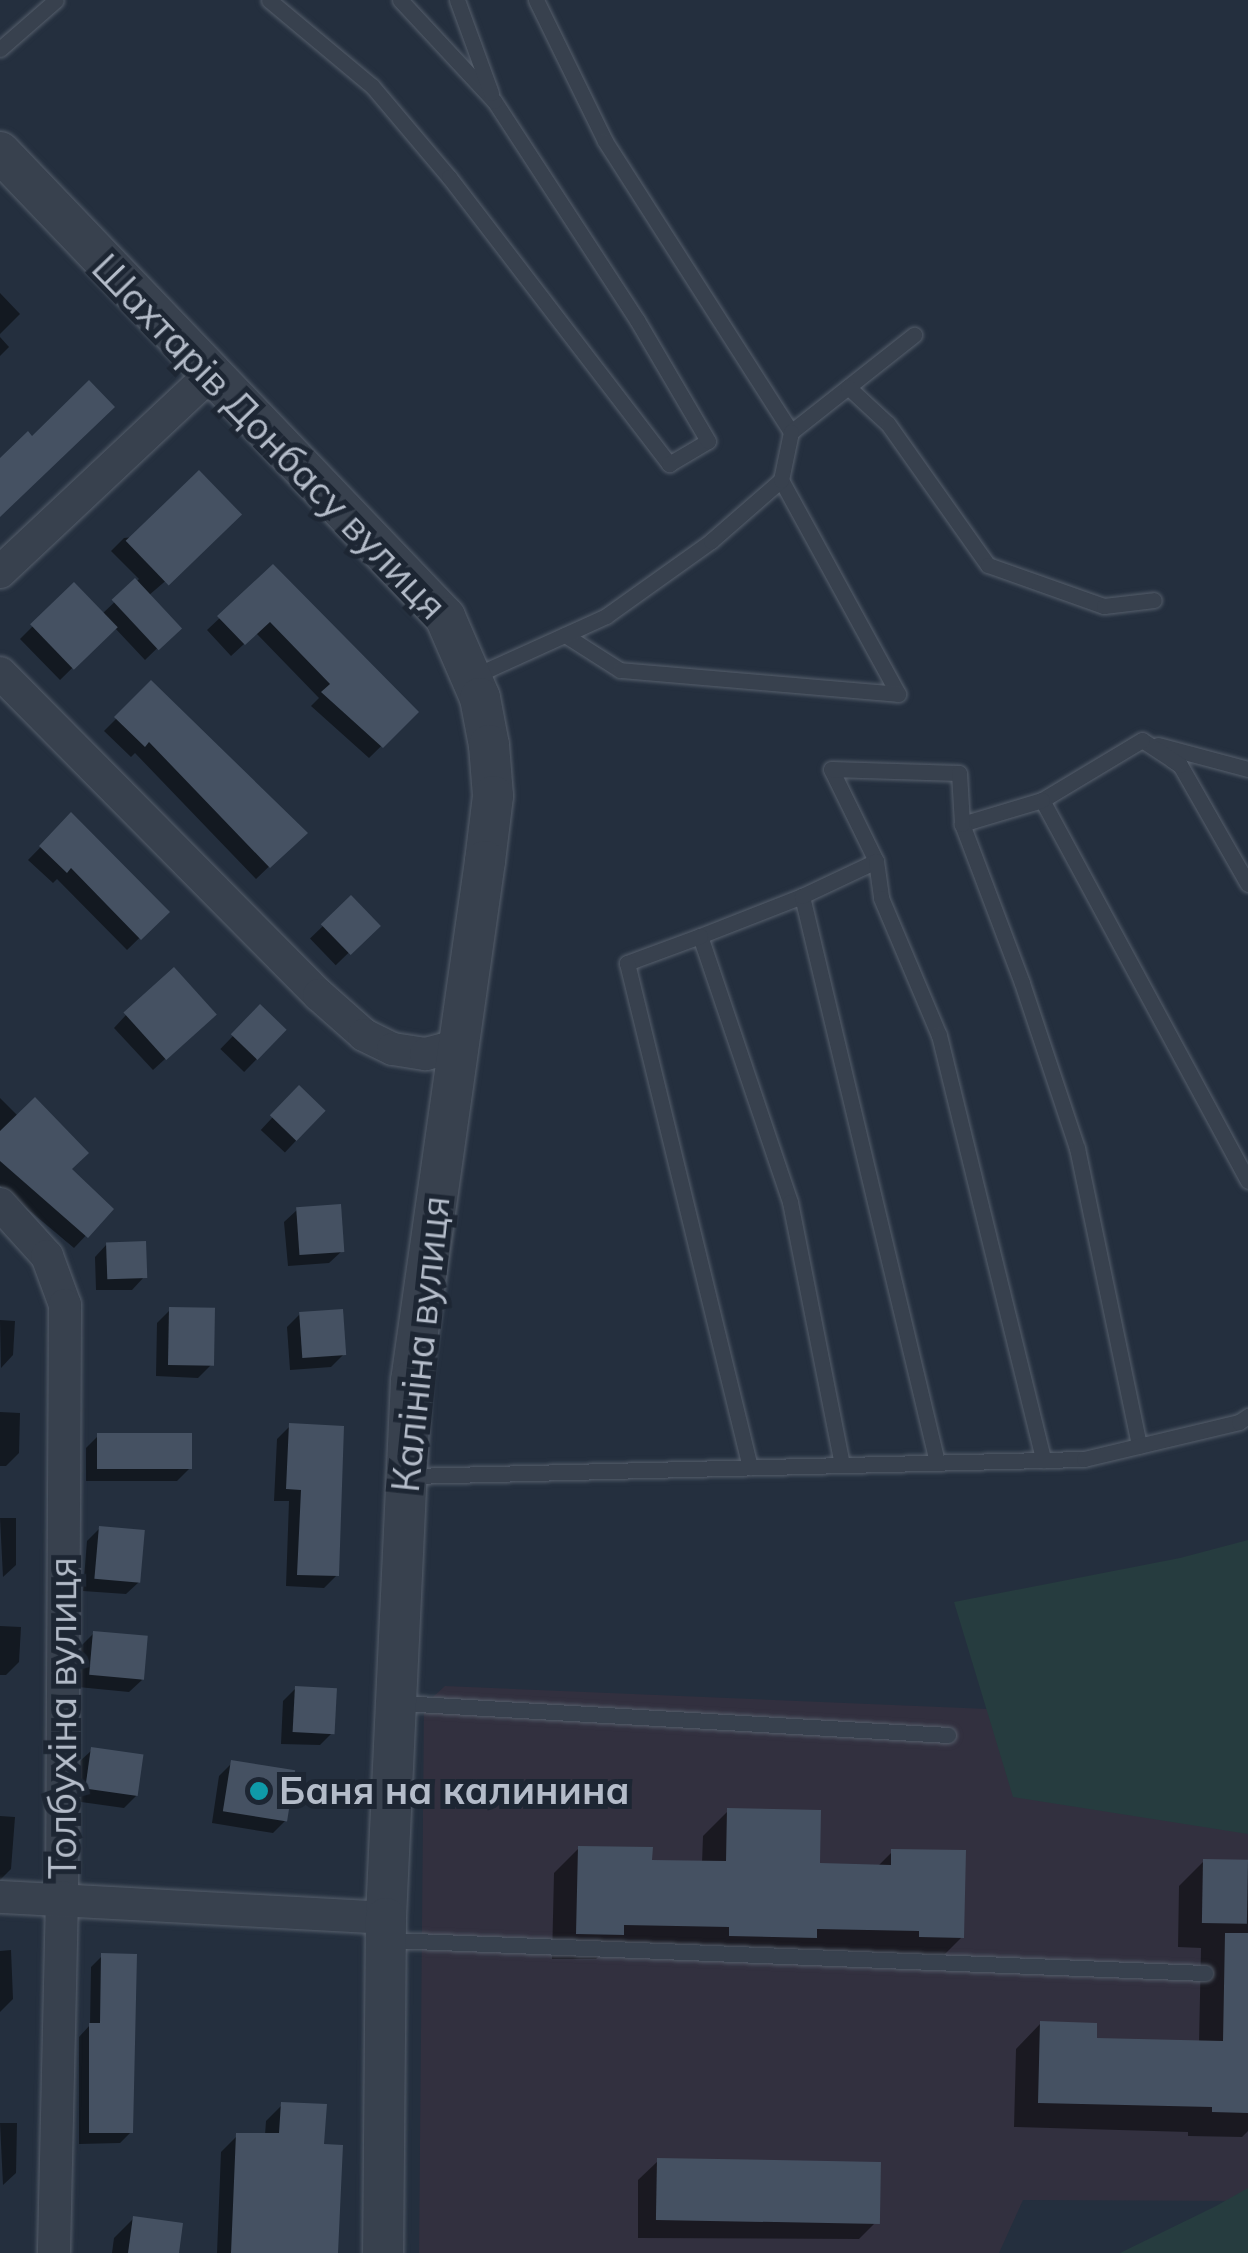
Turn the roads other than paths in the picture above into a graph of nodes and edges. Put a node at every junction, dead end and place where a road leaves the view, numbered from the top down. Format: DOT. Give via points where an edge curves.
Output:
graph roads {
  1 [pos="56,0"];
  2 [pos="269,0"];
  3 [pos="400,0"];
  4 [pos="458,0"];
  5 [pos="536,0"];
  6 [pos="0,49"];
  7 [pos="494,102"];
  8 [pos="0,152"];
  9 [pos="914,335"];
  10 [pos="209,376"];
  11 [pos="848,386"];
  12 [pos="792,432"];
  13 [pos="780,480"];
  14 [pos="0,572"];
  15 [pos="1154,600"];
  16 [pos="564,635"];
  17 [pos="0,673"];
  18 [pos="472,678"];
  19 [pos="1142,740"];
  20 [pos="1248,768"];
  21 [pos="1042,800"];
  22 [pos="962,824"];
  23 [pos="876,861"];
  24 [pos="1248,884"];
  25 [pos="802,896"];
  26 [pos="700,936"];
  27 [pos="456,1046"];
  28 [pos="1248,1181"];
  29 [pos="0,1204"];
  30 [pos="1248,1416"];
  31 [pos="1140,1446"];
  32 [pos="1044,1460"];
  33 [pos="937,1462"];
  34 [pos="842,1464"];
  35 [pos="750,1466"];
  36 [pos="406,1476"];
  37 [pos="396,1703"];
  38 [pos="948,1735"];
  39 [pos="0,1896"];
  40 [pos="62,1898"];
  41 [pos="386,1929"];
  42 [pos="1206,1973"];
  43 [pos="54,2253"];
  44 [pos="383,2253"];
  1 -- 6 [label="lane"];
  2 -- 7 [label="lane" via="372,86 669,464 708,441"];
  3 -- 7 [label="lane"];
  4 -- 7 [label="lane"];
  5 -- 12 [label="lane" via="605,141"];
  8 -- 10 [label="street, Шахтарів Донбасу вулиця"];
  9 -- 11 [label="lane"];
  10 -- 14 [label="street"];
  10 -- 18 [label="street, Шахтарів Донбасу вулиця" via="417,584 444,617"];
  11 -- 12 [label="lane"];
  11 -- 15 [label="lane" via="888,424 988,565 1104,606"];
  12 -- 13 [label="lane"];
  13 -- 16 [label="lane" via="712,541 606,616"];
  13 -- 16 [label="lane" via="898,694 620,670"];
  16 -- 18 [label="lane"];
  17 -- 27 [label="street" via="364,1035 426,1054"];
  18 -- 27 [label="street, Шахтарів Донбасу вулиця" via="490,746 492,796"];
  19 -- 20 [label="lane"];
  19 -- 21 [label="lane"];
  19 -- 24 [label="lane" via="1180,765"];
  21 -- 22 [label="lane"];
  21 -- 28 [label="lane"];
  22 -- 23 [label="lane" via="959,773 831,769"];
  22 -- 31 [label="lane" via="1077,1148"];
  23 -- 25 [label="lane"];
  23 -- 32 [label="lane" via="882,898 939,1035"];
  25 -- 26 [label="lane"];
  25 -- 33 [label="lane"];
  26 -- 34 [label="lane" via="790,1202"];
  26 -- 35 [label="lane" via="627,963"];
  27 -- 36 [label="street, Калініна вулиця" via="411,1381"];
  29 -- 40 [label="street, Толбухіна вулиця" via="47,1256 65,1305"];
  30 -- 31 [label="lane"];
  31 -- 32 [label="lane"];
  32 -- 33 [label="lane"];
  33 -- 34 [label="lane"];
  34 -- 35 [label="lane"];
  35 -- 36 [label="lane"];
  36 -- 37 [label="street, Калініна вулиця"];
  37 -- 38 [label="lane"];
  37 -- 41 [label="street, Калініна вулиця"];
  39 -- 40 [label="street"];
  40 -- 41 [label="street"];
  40 -- 43 [label="street, Толбухіна вулиця"];
  41 -- 42 [label="lane"];
  41 -- 44 [label="street, Калініна вулиця"];
}
